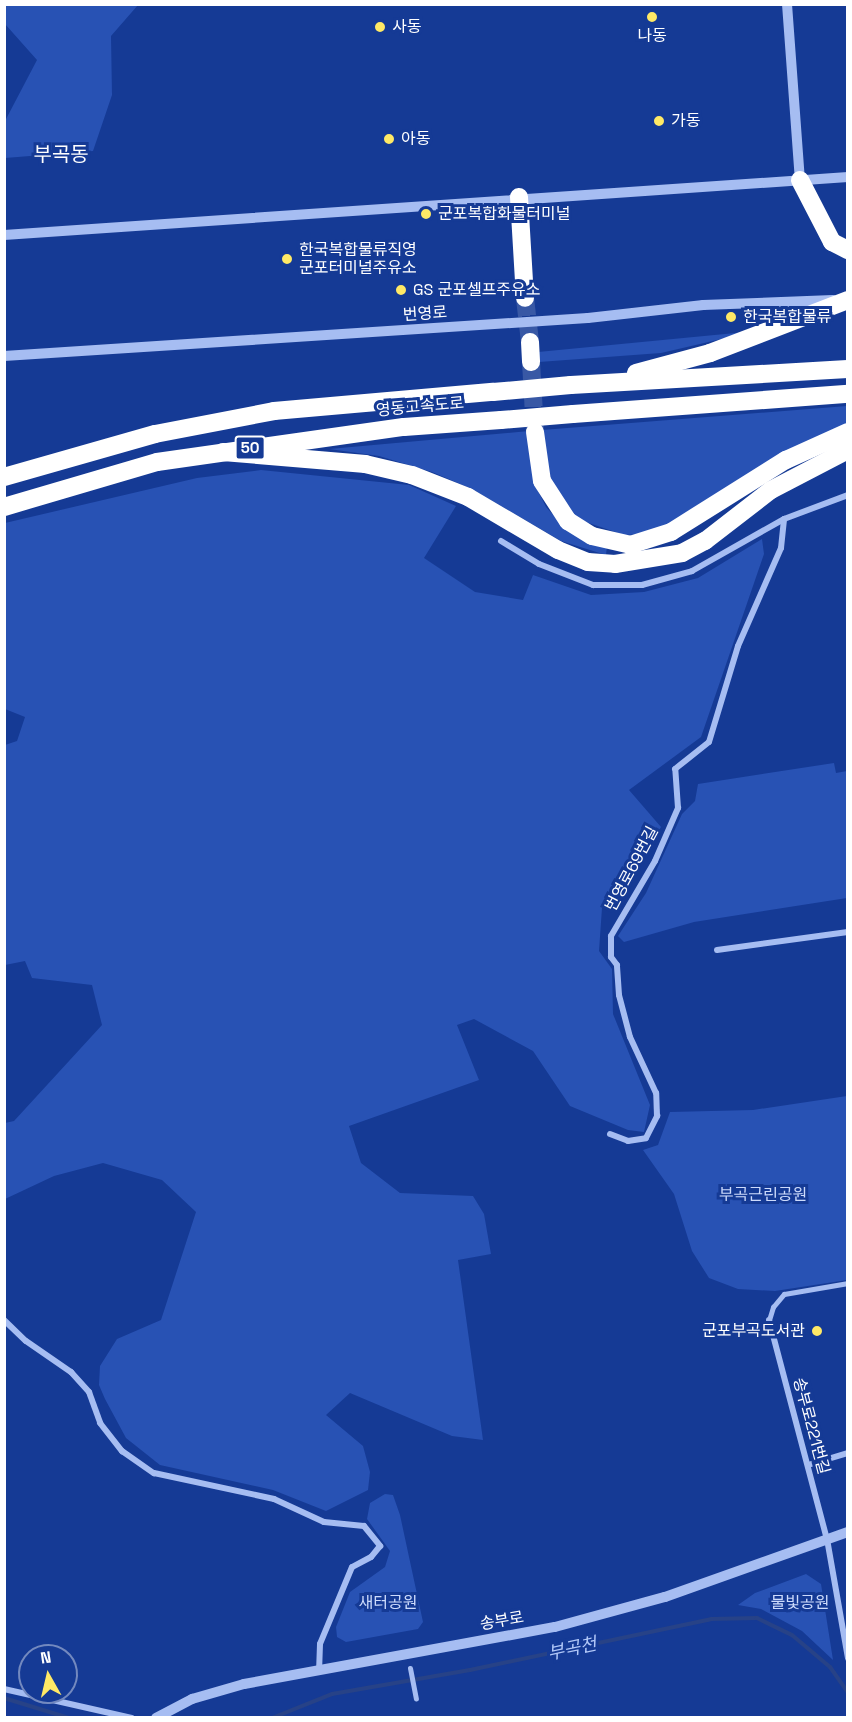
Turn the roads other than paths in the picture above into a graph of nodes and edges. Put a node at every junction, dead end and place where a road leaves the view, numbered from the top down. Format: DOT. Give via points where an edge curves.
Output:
graph roads {
  1 [pos="787,4"];
  2 [pos="848,177"];
  3 [pos="800,180"];
  4 [pos="519,197"];
  5 [pos="4,235"];
  6 [pos="848,250"];
  7 [pos="525,298"];
  8 [pos="848,301"];
  9 [pos="530,342"];
  10 [pos="4,356"];
  11 [pos="531,362"];
  12 [pos="848,369"];
  13 [pos="591,384"];
  14 [pos="848,394"];
  15 [pos="535,432"];
  16 [pos="848,432"];
  17 [pos="848,450"];
  18 [pos="223,452"];
  19 [pos="4,477"];
  20 [pos="848,495"];
  21 [pos="4,507"];
  22 [pos="784,519"];
  23 [pos="501,541"];
  24 [pos="848,932"];
  25 [pos="717,950"];
  26 [pos="610,1134"];
  27 [pos="848,1283"];
  28 [pos="4,1320"];
  29 [pos="769,1320"];
  30 [pos="848,1453"];
  31 [pos="808,1465"];
  32 [pos="848,1532"];
  33 [pos="827,1539"];
  34 [pos="847,1655"];
  35 [pos="320,1668"];
  36 [pos="411,1668"];
  37 [pos="4,1689"];
  38 [pos="416,1698"];
  39 [pos="132,1718"];
  40 [pos="156,1718"];
  1 -- 3 [label="street"];
  2 -- 3 [label="street"];
  3 -- 4 [label="street"];
  3 -- 6 [label="highway" via="831,242"];
  4 -- 5 [label="street"];
  4 -- 7 [label="highway"];
  8 -- 10 [label="street, 번영로" via="704,305 588,318"];
  8 -- 13 [label="highway, bridge" via="710,353"];
  9 -- 11 [label="highway"];
  12 -- 13 [label="highway, 영동고속도로 / 50"];
  13 -- 19 [label="highway, 영동고속도로 / 50, bridge" via="274,411 155,434"];
  14 -- 18 [label="highway, 영동고속도로 / 50, bridge" via="404,427"];
  15 -- 16 [label="highway" via="542,481 568,521 592,536 630,545 671,532 786,460"];
  17 -- 18 [label="highway" via="781,484 690,549 639,563 615,564 588,562 558,550 468,497 412,475 365,464"];
  18 -- 21 [label="highway, 영동고속도로 / 50" via="157,462"];
  20 -- 22 [label="street"];
  22 -- 23 [label="street" via="692,571 642,585 593,585 539,564"];
  22 -- 26 [label="street, 번영로69번길" via="781,548 738,646 710,742 675,768 678,808 656,861 611,936 610,957 617,965 630,1037 656,1093 657,1116 646,1138 628,1141"];
  24 -- 25 [label="street"];
  27 -- 29 [label="street" via="784,1294"];
  28 -- 35 [label="street" via="26,1341 71,1372 89,1392 100,1423 122,1451 154,1473 274,1498 324,1521 364,1526 380,1546 371,1557 352,1567 320,1644"];
  29 -- 31 [label="street, 송부로221번길"];
  30 -- 31 [label="street"];
  31 -- 33 [label="street, 송부로221번길"];
  32 -- 33 [label="street, 송부로"];
  33 -- 34 [label="street, 송부로221번길"];
  33 -- 35 [label="street, 송부로" via="665,1597 555,1627"];
  35 -- 40 [label="street, 송부로" via="192,1699"];
  36 -- 38 [label="street"];
  37 -- 39 [label="street"];
}
